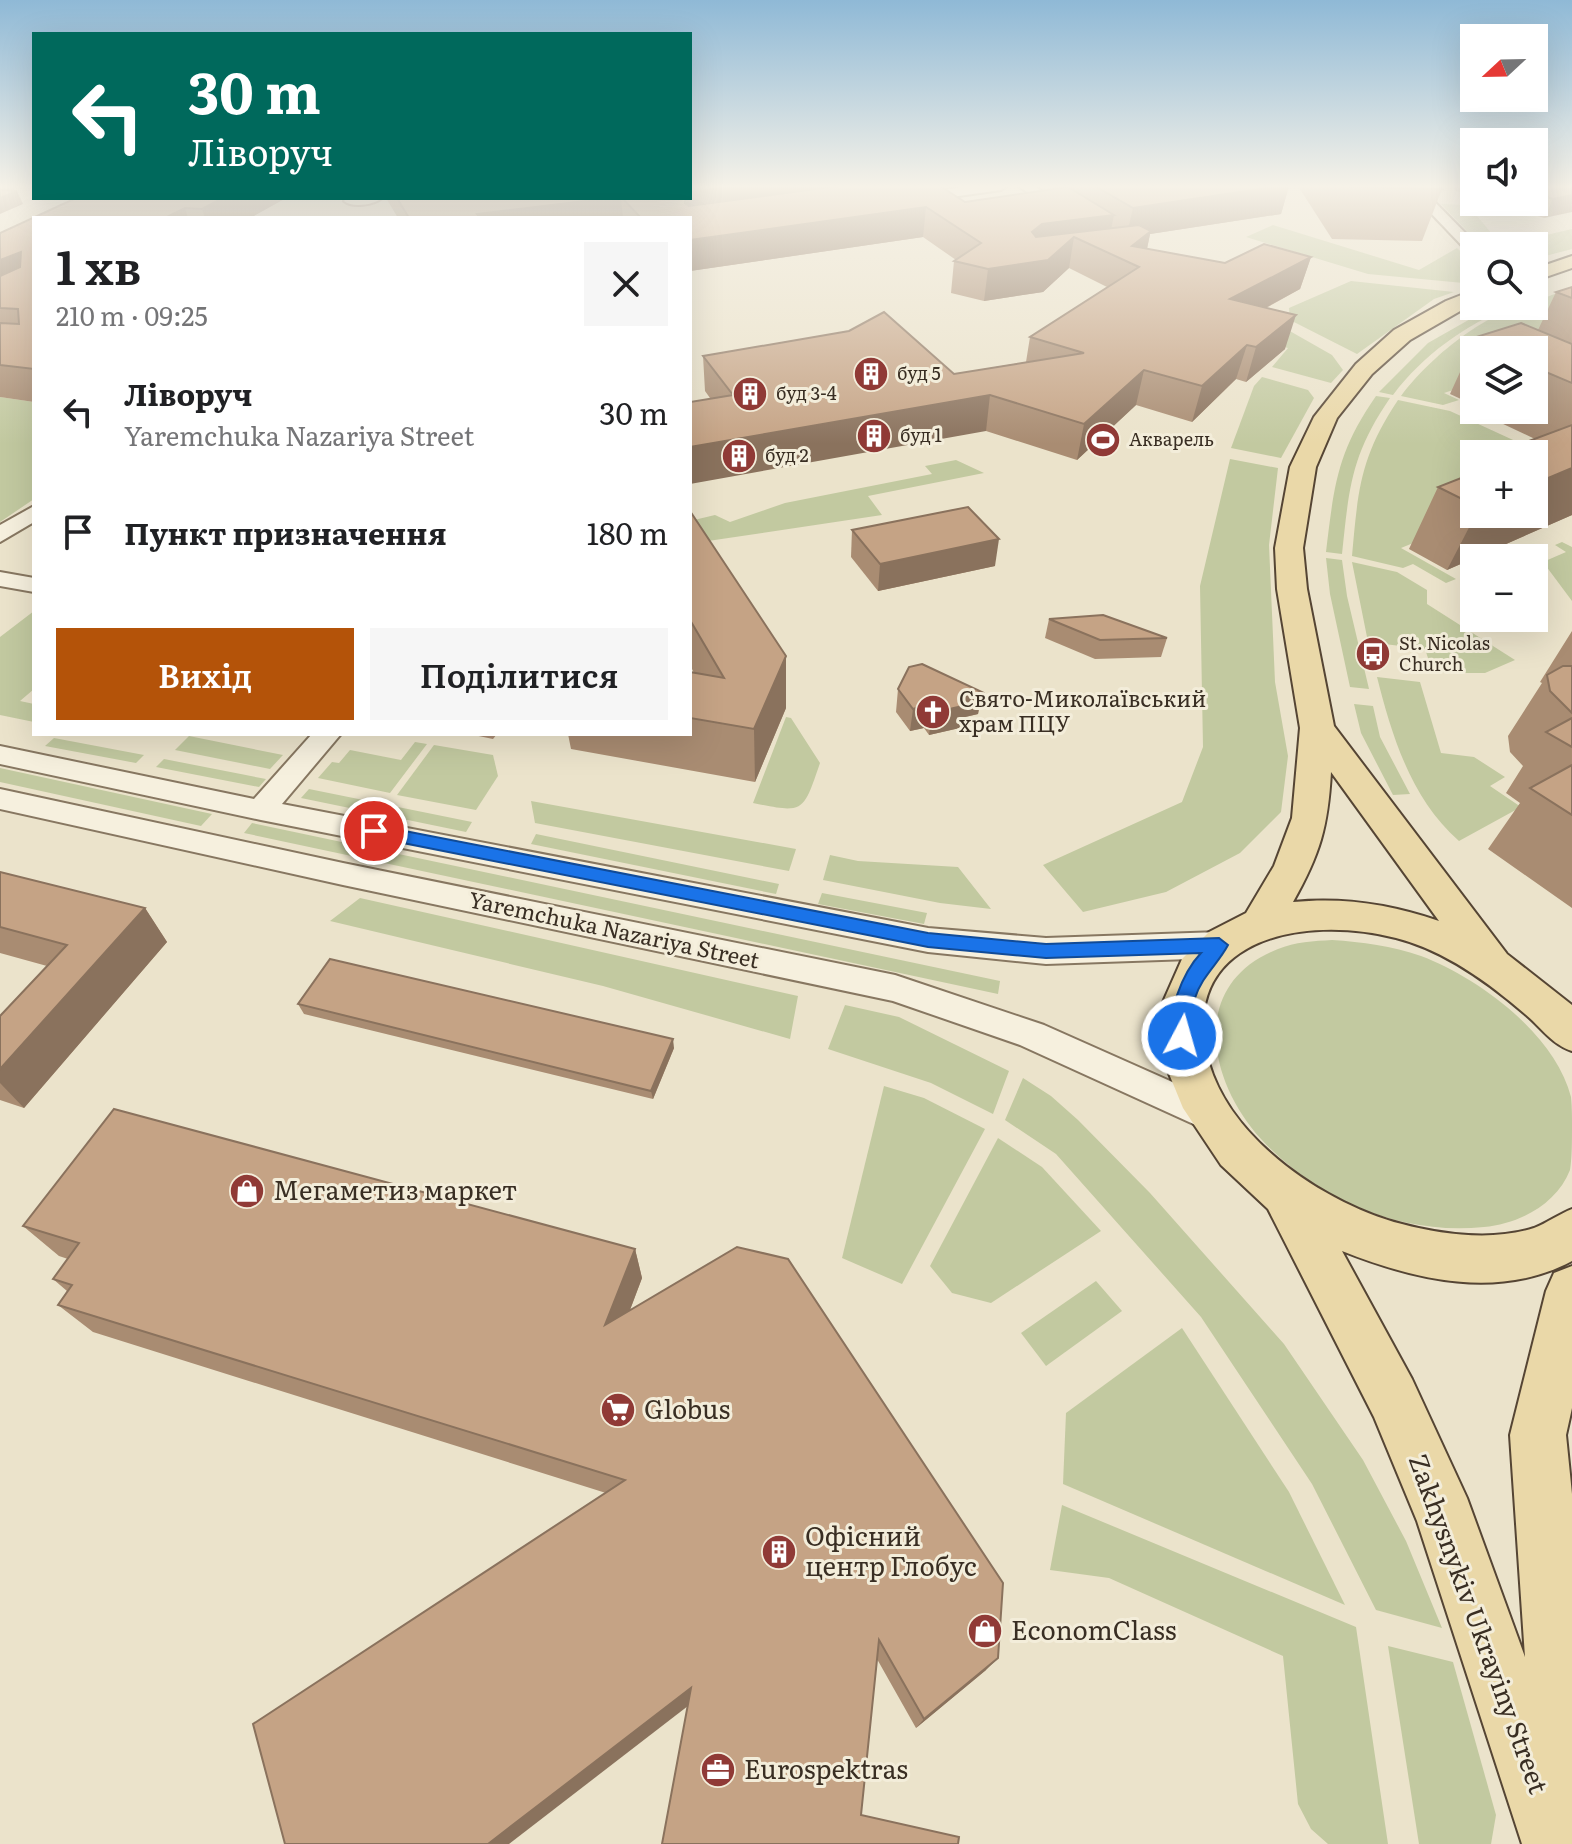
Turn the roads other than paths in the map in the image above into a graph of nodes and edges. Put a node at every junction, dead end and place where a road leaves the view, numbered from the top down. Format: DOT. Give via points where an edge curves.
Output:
graph roads {
  1 [pos="1460,302"];
  2 [pos="32,513"];
  3 [pos="0,535"];
  4 [pos="0,579"];
  5 [pos="32,585"];
  6 [pos="1317,728"];
  7 [pos="325,736"];
  8 [pos="0,755"];
  9 [pos="0,799"];
  10 [pos="250,808"];
  11 [pos="206,844"];
  12 [pos="1261,922"];
  13 [pos="1219,945"];
  14 [pos="1492,963"];
  15 [pos="1563,1018"];
  16 [pos="1211,1116"];
  17 [pos="1285,1194"];
  18 [pos="1572,1232"];
  19 [pos="1572,1291"];
  20 [pos="1572,1801"];
  21 [pos="1557,1844"];
  1 -- 6 [label="main road" via="1402,335 1364,369 1326,417 1303,467 1289,548"];
  2 -- 3 [label="street"];
  4 -- 5 [label="street"];
  6 -- 12 [label="main road" via="1310,818 1293,868"];
  6 -- 14 [label="main road"];
  7 -- 10 [label="street"];
  8 -- 10 [label="street"];
  9 -- 11 [label="street, Yaremchuka Nazariya Street"];
  10 -- 11 [label="street"];
  10 -- 13 [label="street" via="928,940 1046,951"];
  11 -- 16 [label="street, Yaremchuka Nazariya Street" via="895,988 1032,1035"];
  12 -- 13 [label="main road"];
  12 -- 14 [label="main road" via="1312,912 1371,916 1432,933"];
  13 -- 16 [label="main road" via="1197,969 1184,1000 1182,1036 1191,1075"];
  14 -- 15 [label="main road"];
  16 -- 17 [label="main road" via="1243,1156"];
  17 -- 18 [label="main road" via="1348,1231 1417,1254 1484,1261 1544,1250"];
  17 -- 21 [label="main road, Zakhysnykiv Ukrayiny Street" via="1393,1398 1446,1519"];
  19 -- 20 [label="main road, Zakhysnykiv Ukrayiny Street" via="1538,1435"];
}
